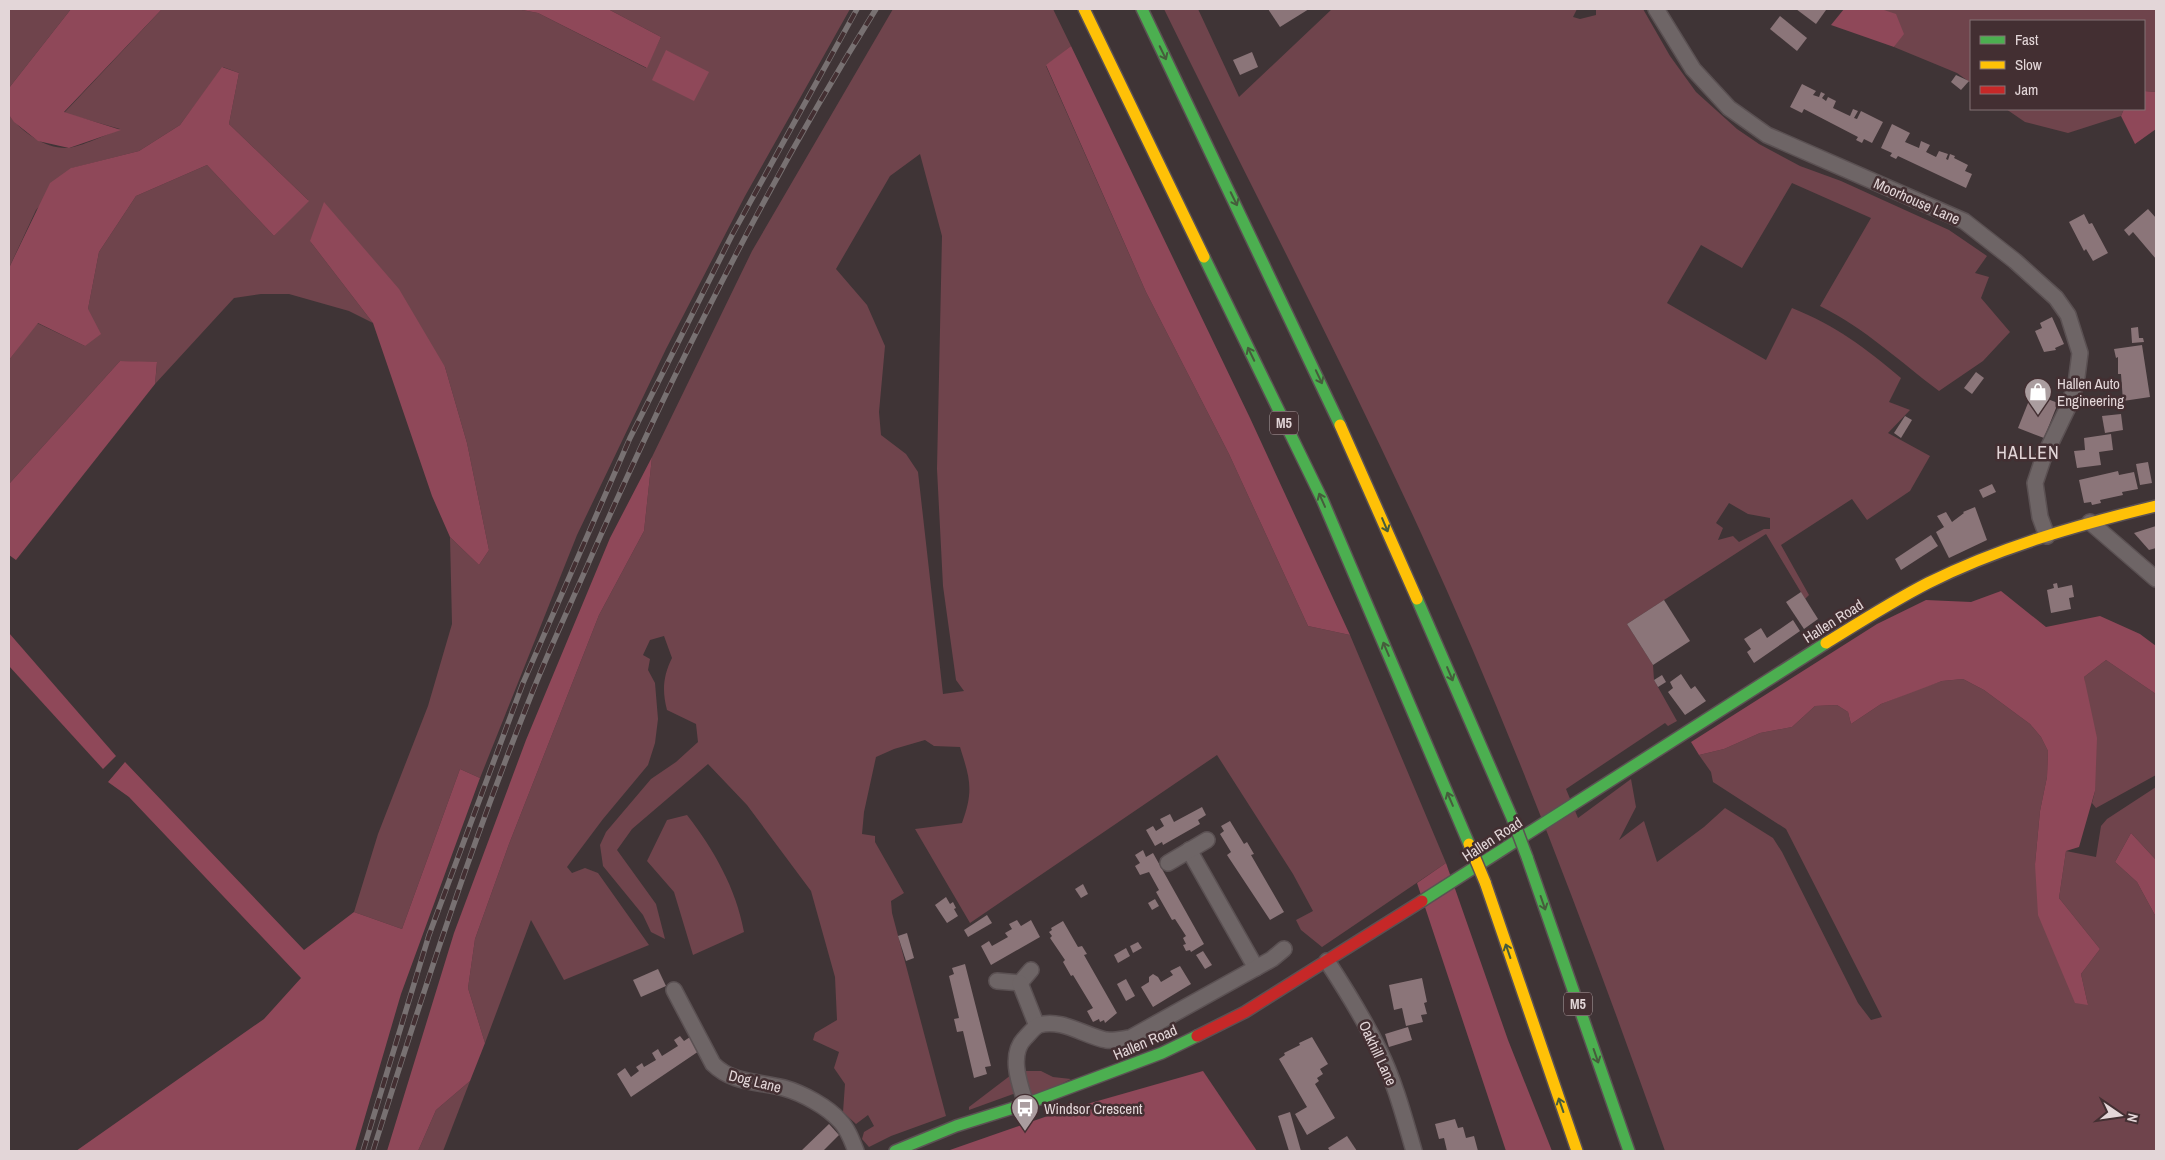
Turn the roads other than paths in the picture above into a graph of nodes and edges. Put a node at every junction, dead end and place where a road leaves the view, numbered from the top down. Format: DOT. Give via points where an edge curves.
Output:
graph roads {
  1 [pos="1084,9"];
  2 [pos="1142,9"];
  3 [pos="1656,9"];
  4 [pos="2156,506"];
  5 [pos="2090,522"];
  6 [pos="2047,536"];
  7 [pos="2156,579"];
  8 [pos="1207,840"];
  9 [pos="1189,850"];
  10 [pos="1168,863"];
  11 [pos="1284,949"];
  12 [pos="1327,960"];
  13 [pos="1256,968"];
  14 [pos="1031,970"];
  15 [pos="997,980"];
  16 [pos="1020,983"];
  17 [pos="674,990"];
  18 [pos="1037,1026"];
  19 [pos="1026,1104"];
  20 [pos="856,1151"];
  21 [pos="894,1151"];
  22 [pos="1414,1151"];
  23 [pos="1577,1151"];
  24 [pos="1629,1151"];
  23 -- 1 [label="main road, M5, one-way, bridge" via="1485,882 1322,499"];
  2 -- 24 [label="main road, M5, one-way, bridge" via="1298,332 1513,820"];
  3 -- 6 [label="street, Moorhouse Lane" via="1693,68 1729,108 1767,135 1964,221 2056,298 2068,315 2080,353 2076,384 2035,483 2040,517"];
  4 -- 5 [label="main road, Hallen Road"];
  5 -- 6 [label="main road, Hallen Road"];
  5 -- 7 [label="street"];
  6 -- 12 [label="main road, Hallen Road" via="1969,564 1887,605"];
  8 -- 9 [label="street"];
  9 -- 10 [label="street"];
  9 -- 13 [label="street"];
  11 -- 13 [label="street"];
  12 -- 19 [label="main road, Hallen Road" via="1207,1032 1162,1053"];
  12 -- 22 [label="street, Oakhill Lane" via="1380,1051"];
  13 -- 18 [label="street" via="1130,1038 1106,1040 1058,1025"];
  14 -- 16 [label="street"];
  15 -- 16 [label="street"];
  16 -- 18 [label="street"];
  17 -- 20 [label="street, Dog Lane" via="713,1064 722,1073 732,1078 785,1088 811,1100 840,1121"];
  18 -- 19 [label="street" via="1022,1040 1016,1052 1020,1087"];
  19 -- 21 [label="main road, Hallen Road" via="956,1126"];
}
